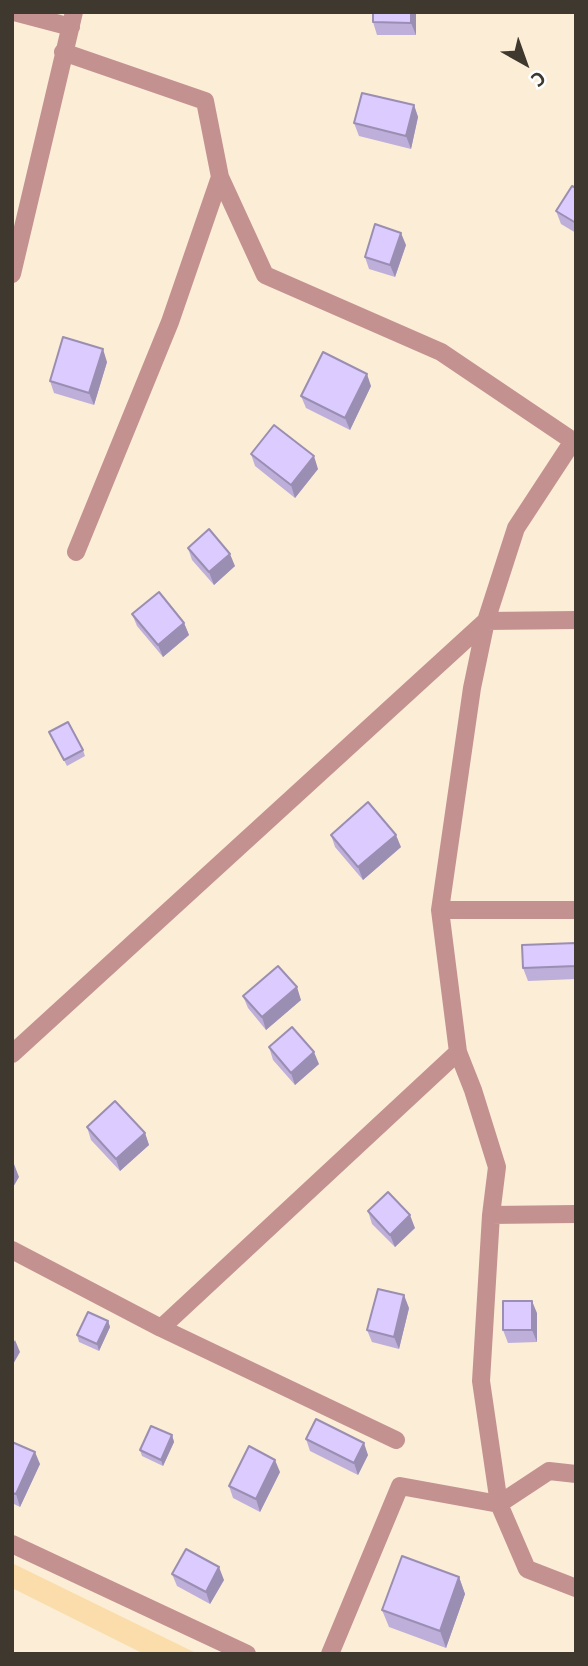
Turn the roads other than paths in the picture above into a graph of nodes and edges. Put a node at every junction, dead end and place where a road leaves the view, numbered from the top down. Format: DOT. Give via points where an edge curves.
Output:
graph roads {
  1 [pos="14,12"];
  2 [pos="73,20"];
  3 [pos="63,52"];
  4 [pos="220,177"];
  5 [pos="12,274"];
  6 [pos="574,440"];
  7 [pos="76,552"];
  8 [pos="576,620"];
  9 [pos="486,621"];
  10 [pos="440,910"];
  11 [pos="576,910"];
  12 [pos="458,1052"];
  13 [pos="12,1054"];
  14 [pos="576,1214"];
  15 [pos="491,1215"];
  16 [pos="12,1251"];
  17 [pos="161,1328"];
  18 [pos="396,1440"];
  19 [pos="576,1474"];
  20 [pos="499,1504"];
  21 [pos="12,1544"];
  22 [pos="576,1588"];
  23 [pos="247,1654"];
  24 [pos="330,1654"];
  1 -- 2 [label="street"];
  2 -- 3 [label="street"];
  3 -- 4 [label="street" via="205,101"];
  3 -- 5 [label="street"];
  4 -- 6 [label="street" via="265,275 441,352"];
  4 -- 7 [label="street" via="170,322"];
  6 -- 9 [label="street" via="516,528"];
  8 -- 9 [label="street"];
  9 -- 10 [label="street"];
  9 -- 13 [label="street"];
  10 -- 11 [label="street"];
  10 -- 12 [label="street"];
  12 -- 15 [label="street" via="497,1167"];
  12 -- 17 [label="street"];
  14 -- 15 [label="street"];
  15 -- 20 [label="street" via="481,1381"];
  16 -- 17 [label="street"];
  17 -- 18 [label="street"];
  19 -- 20 [label="street" via="549,1471"];
  20 -- 22 [label="street" via="527,1569"];
  20 -- 24 [label="street" via="400,1486"];
  21 -- 23 [label="street"];
}
